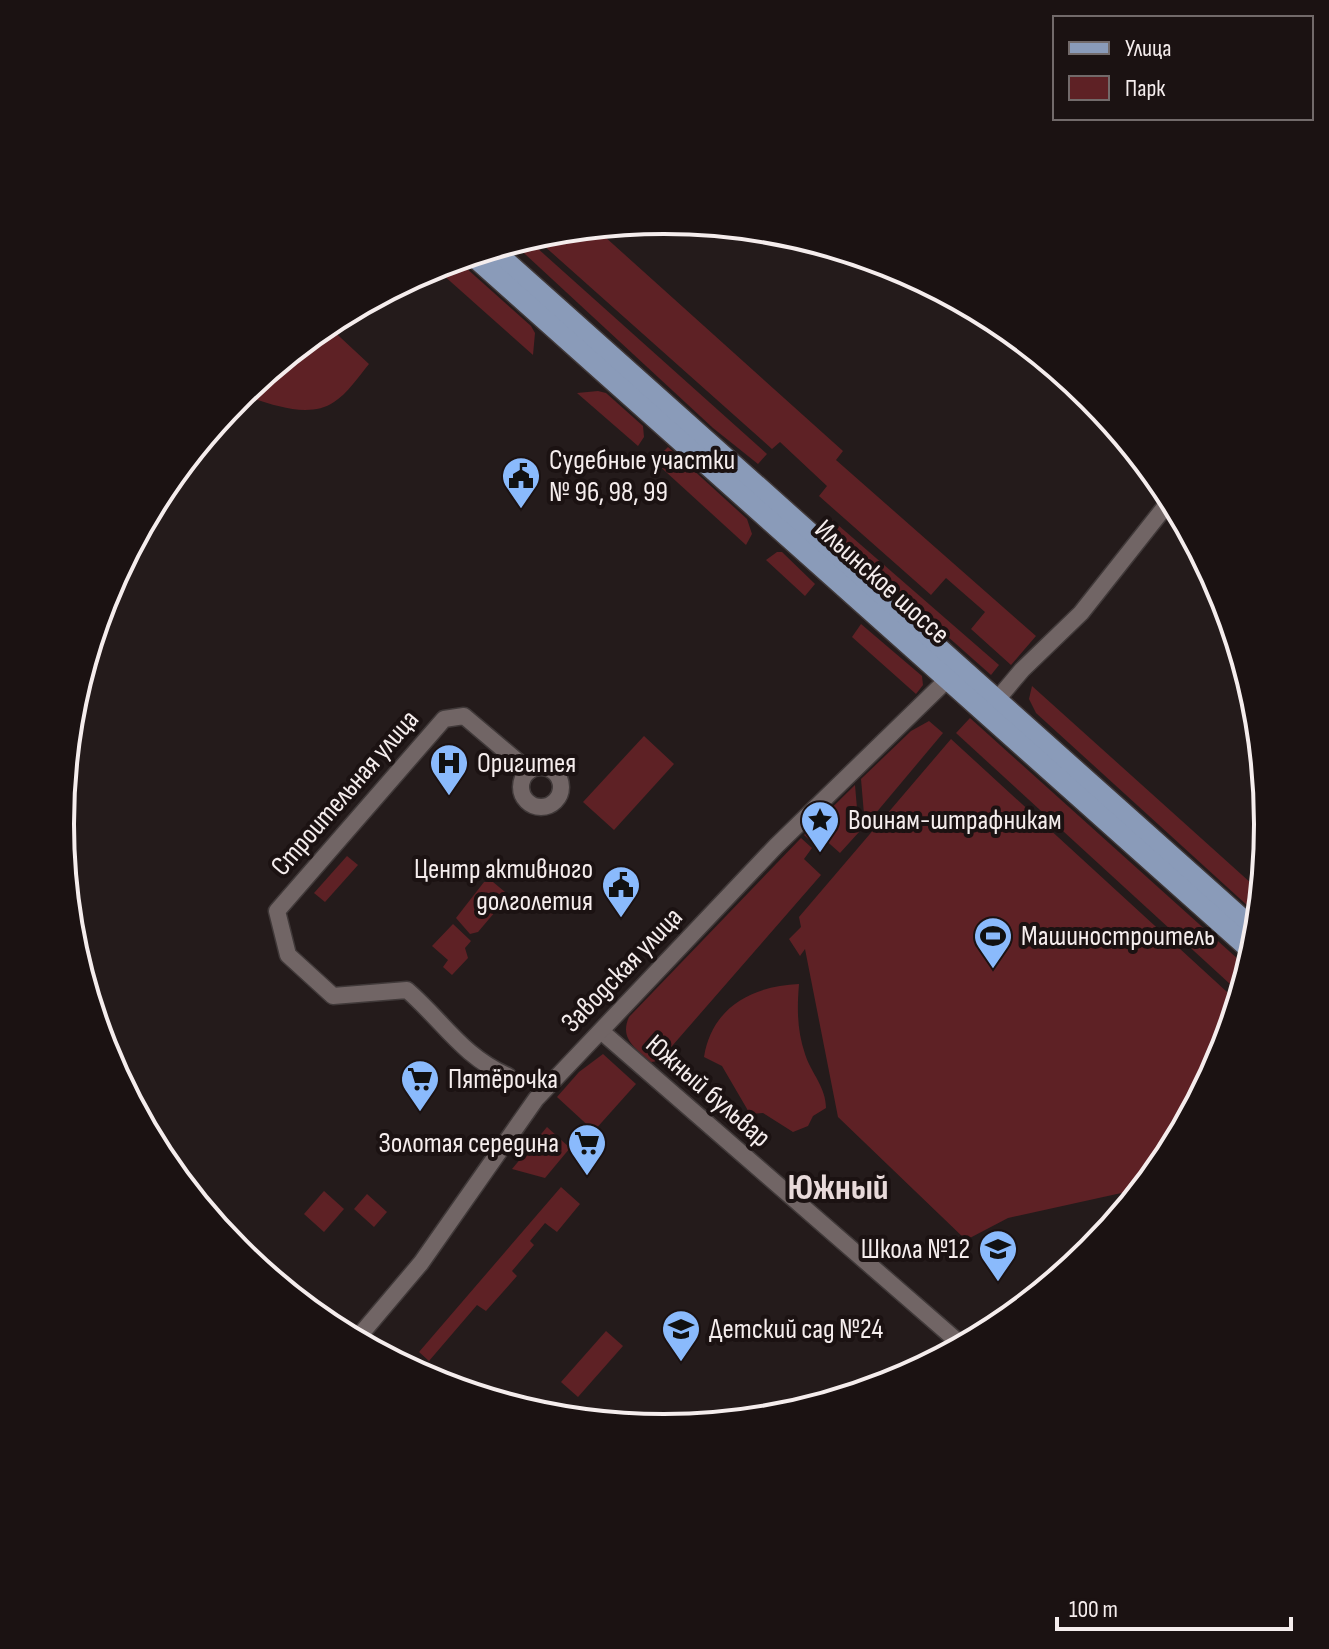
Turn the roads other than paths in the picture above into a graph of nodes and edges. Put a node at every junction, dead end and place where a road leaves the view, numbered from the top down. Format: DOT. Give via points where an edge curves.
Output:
graph roads {
  1 [pos="501,257"];
  2 [pos="482,263"];
  3 [pos="1163,509"];
  4 [pos="955,671"];
  5 [pos="993,705"];
  6 [pos="529,771"];
  7 [pos="1247,923"];
  8 [pos="1243,943"];
  9 [pos="601,1031"];
  10 [pos="508,1076"];
  11 [pos="363,1332"];
  12 [pos="955,1339"];
  1 -- 4 [label="main road, Ильинское шоссе"];
  2 -- 4 [label="main road, Ильинское шоссе"];
  3 -- 5 [label="street" via="1081,613"];
  4 -- 5 [label="main road, Ильинское шоссе"];
  4 -- 9 [label="street, Заводская улица" via="776,846"];
  5 -- 7 [label="main road, Ильинское шоссе"];
  5 -- 8 [label="main road, Ильинское шоссе"];
  6 -- 10 [label="street, Строительная улица" via="464,716 444,719 277,911 288,955 333,996 407,990 481,1064"];
  9 -- 11 [label="street, Заводская улица" via="529,1108 421,1263"];
  9 -- 12 [label="street, Южный бульвар"];
}
